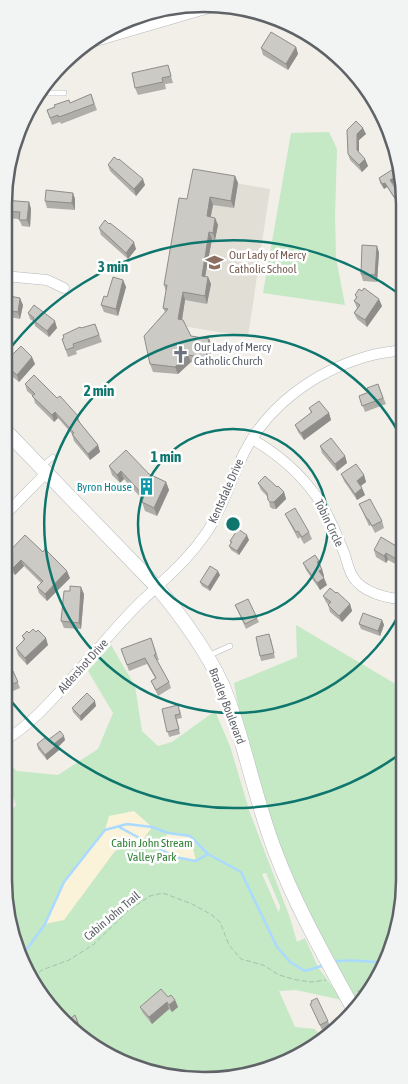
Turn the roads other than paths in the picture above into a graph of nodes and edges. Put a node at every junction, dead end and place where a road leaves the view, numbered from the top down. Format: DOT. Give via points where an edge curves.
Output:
graph roads {
  1 [pos="193,13"];
  2 [pos="110,37"];
  3 [pos="48,93"];
  4 [pos="64,93"];
  5 [pos="12,277"];
  6 [pos="64,288"];
  7 [pos="396,351"];
  8 [pos="12,437"];
  9 [pos="252,439"];
  10 [pos="53,457"];
  11 [pos="43,470"];
  12 [pos="12,507"];
  13 [pos="158,588"];
  14 [pos="396,599"];
  15 [pos="230,646"];
  16 [pos="207,657"];
  17 [pos="12,736"];
  18 [pos="350,1004"];
  1 -- 2 [label="street"];
  3 -- 4 [label="lane"];
  5 -- 6 [label="street" via="47,280"];
  7 -- 9 [label="street, Kentsdale Drive" via="367,356 317,377 270,415"];
  8 -- 11 [label="main road, Bradley Boulevard"];
  9 -- 13 [label="street, Kentsdale Drive" via="208,531 185,562"];
  9 -- 14 [label="street, Tobin Circle" via="297,472 318,498 354,578 371,592"];
  10 -- 11 [label="lane"];
  11 -- 12 [label="street"];
  11 -- 13 [label="main road, Bradley Boulevard"];
  13 -- 16 [label="main road, Bradley Boulevard" via="202,645"];
  13 -- 17 [label="street, Aldershot Drive" via="145,598 53,699"];
  15 -- 16 [label="lane"];
  16 -- 18 [label="main road, Bradley Boulevard" via="221,683 236,724 276,854 332,980"];
}
